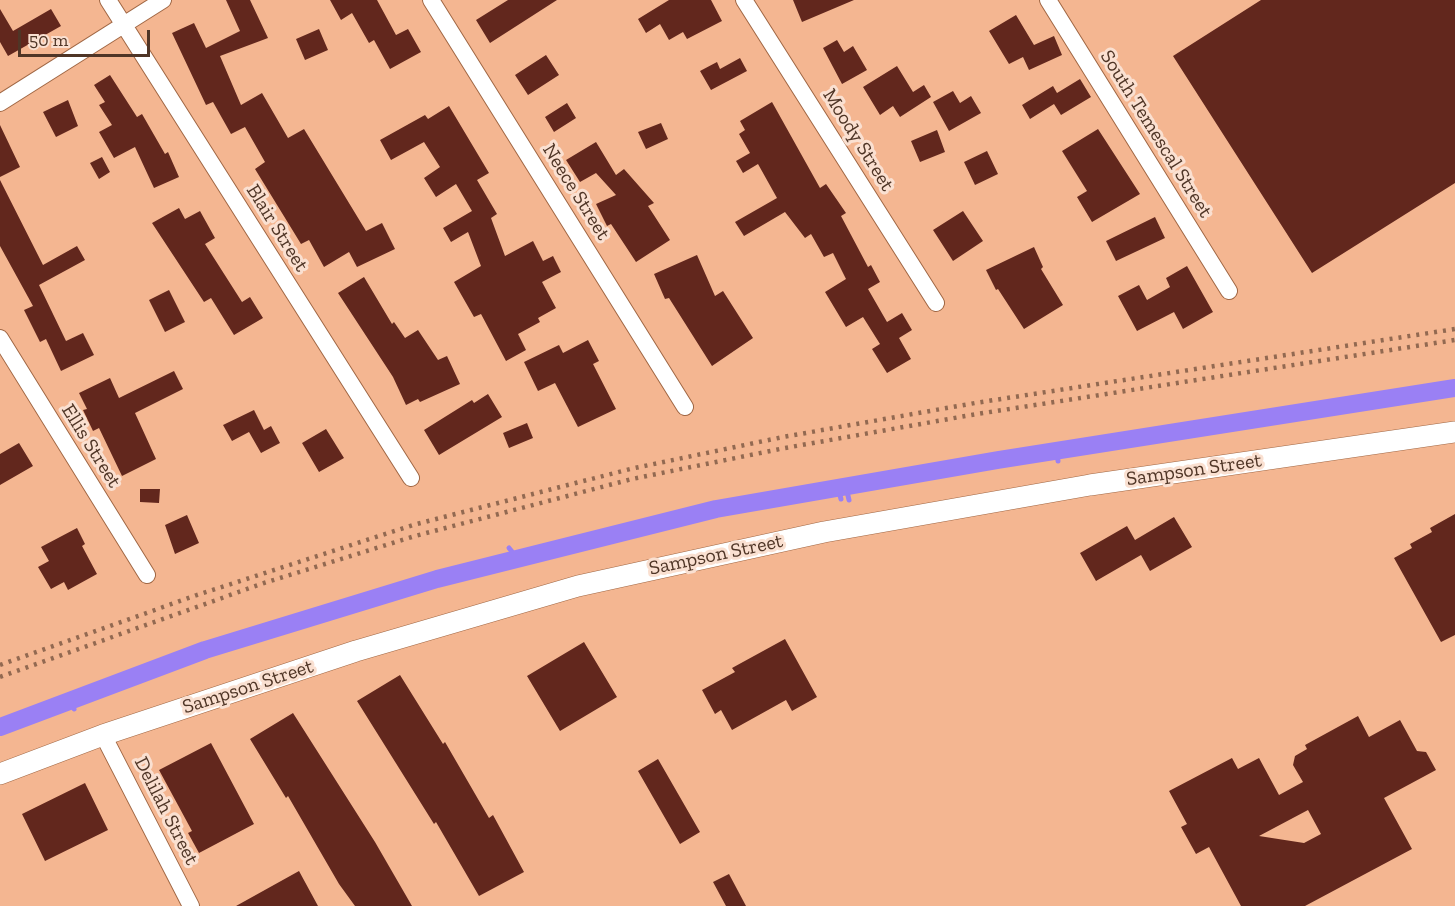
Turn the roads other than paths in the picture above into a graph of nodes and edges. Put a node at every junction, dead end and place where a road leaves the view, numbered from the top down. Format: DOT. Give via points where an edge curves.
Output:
graph roads {
  1 [pos="108,0"];
  2 [pos="163,0"];
  3 [pos="431,0"];
  4 [pos="744,0"];
  5 [pos="1048,0"];
  6 [pos="124,24"];
  7 [pos="0,103"];
  8 [pos="1229,291"];
  9 [pos="936,303"];
  10 [pos="0,339"];
  11 [pos="685,407"];
  12 [pos="1455,432"];
  13 [pos="411,478"];
  14 [pos="147,575"];
  15 [pos="103,735"];
  16 [pos="0,774"];
  17 [pos="191,906"];
  1 -- 6 [label="street, Blair Street"];
  2 -- 6 [label="street"];
  3 -- 11 [label="street, Neece Street"];
  4 -- 9 [label="street, Moody Street"];
  5 -- 8 [label="street, South Temescal Street"];
  6 -- 7 [label="street"];
  6 -- 13 [label="street, Blair Street"];
  10 -- 14 [label="street, Ellis Street"];
  12 -- 15 [label="street, Sampson Street" via="1090,485 868,524 578,586 357,651"];
  15 -- 16 [label="street, Sampson Street"];
  15 -- 17 [label="street, Delilah Street"];
}
